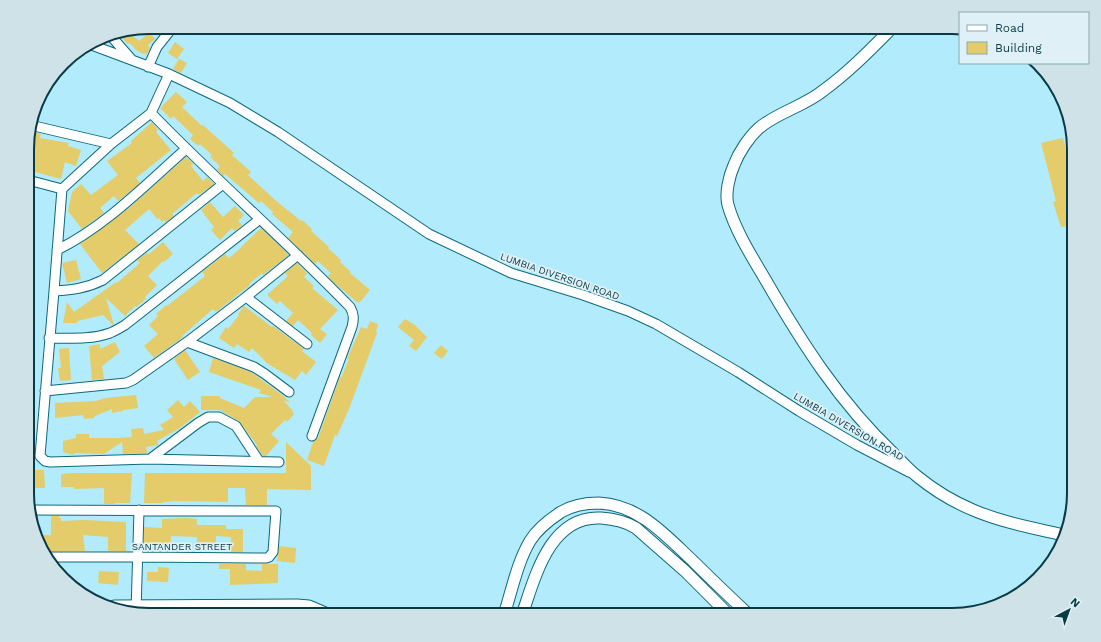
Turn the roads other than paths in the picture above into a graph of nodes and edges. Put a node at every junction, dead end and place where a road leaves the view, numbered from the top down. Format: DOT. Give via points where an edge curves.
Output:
graph roads {
  1 [pos="168,34"];
  2 [pos="886,34"];
  3 [pos="114,40"];
  4 [pos="96,47"];
  5 [pos="133,61"];
  6 [pos="148,67"];
  7 [pos="169,74"];
  8 [pos="151,113"];
  9 [pos="36,127"];
  10 [pos="111,144"];
  11 [pos="186,149"];
  12 [pos="34,182"];
  13 [pos="223,184"];
  14 [pos="62,189"];
  15 [pos="260,219"];
  16 [pos="58,250"];
  17 [pos="298,255"];
  18 [pos="54,291"];
  19 [pos="246,297"];
  20 [pos="49,338"];
  21 [pos="187,342"];
  22 [pos="307,344"];
  23 [pos="45,391"];
  24 [pos="289,392"];
  25 [pos="312,436"];
  26 [pos="150,459"];
  27 [pos="259,461"];
  28 [pos="279,462"];
  29 [pos="918,477"];
  30 [pos="35,510"];
  31 [pos="138,510"];
  32 [pos="1059,534"];
  33 [pos="137,557"];
  34 [pos="54,558"];
  35 [pos="136,607"];
  36 [pos="273,608"];
  37 [pos="314,608"];
  38 [pos="506,608"];
  39 [pos="524,608"];
  40 [pos="722,608"];
  41 [pos="742,608"];
  1 -- 6 [label="street" via="157,47"];
  2 -- 29 [label="street" via="822,92 767,123 754,134 733,166 728,203 742,238 759,269 823,374 857,417"];
  3 -- 5 [label="street"];
  4 -- 5 [label="street, LUMBIA DIVERSION ROAD"];
  5 -- 6 [label="street, LUMBIA DIVERSION ROAD"];
  6 -- 7 [label="street, LUMBIA DIVERSION ROAD"];
  7 -- 8 [label="street"];
  7 -- 29 [label="street, LUMBIA DIVERSION ROAD" via="230,103 278,132 429,234 511,273 583,295 656,324 857,445"];
  8 -- 10 [label="street"];
  8 -- 11 [label="street"];
  9 -- 10 [label="street"];
  10 -- 14 [label="street"];
  11 -- 13 [label="street"];
  11 -- 16 [label="street" via="107,218"];
  12 -- 14 [label="street"];
  13 -- 15 [label="street"];
  13 -- 18 [label="street" via="104,280 74,290"];
  14 -- 16 [label="street"];
  15 -- 17 [label="street"];
  15 -- 20 [label="street" via="125,325 97,336"];
  16 -- 18 [label="street"];
  17 -- 19 [label="street"];
  17 -- 25 [label="street" via="350,307 354,319"];
  18 -- 20 [label="street"];
  19 -- 21 [label="street"];
  19 -- 22 [label="street"];
  20 -- 23 [label="street"];
  21 -- 23 [label="street" via="142,375 126,383"];
  21 -- 24 [label="street" via="254,367"];
  23 -- 26 [label="street" via="39,452 42,459 50,462"];
  26 -- 27 [label="street"];
  26 -- 27 [label="street" via="198,423 208,417 219,417 236,426"];
  27 -- 28 [label="street"];
  29 -- 32 [label="street" via="973,510"];
  30 -- 31 [label="street"];
  31 -- 33 [label="street"];
  31 -- 33 [label="street, SANTANDER STREET" via="276,511 274,548 269,557"];
  33 -- 34 [label="street, SANTANDER STREET"];
  33 -- 35 [label="street"];
  36 -- 37 [label="street" via="297,605"];
  38 -- 41 [label="street" via="523,555 535,534 570,507 590,503 611,504 644,518 663,532"];
  39 -- 40 [label="street" via="537,572 553,541 571,526 594,518 613,519 636,528"];
}
